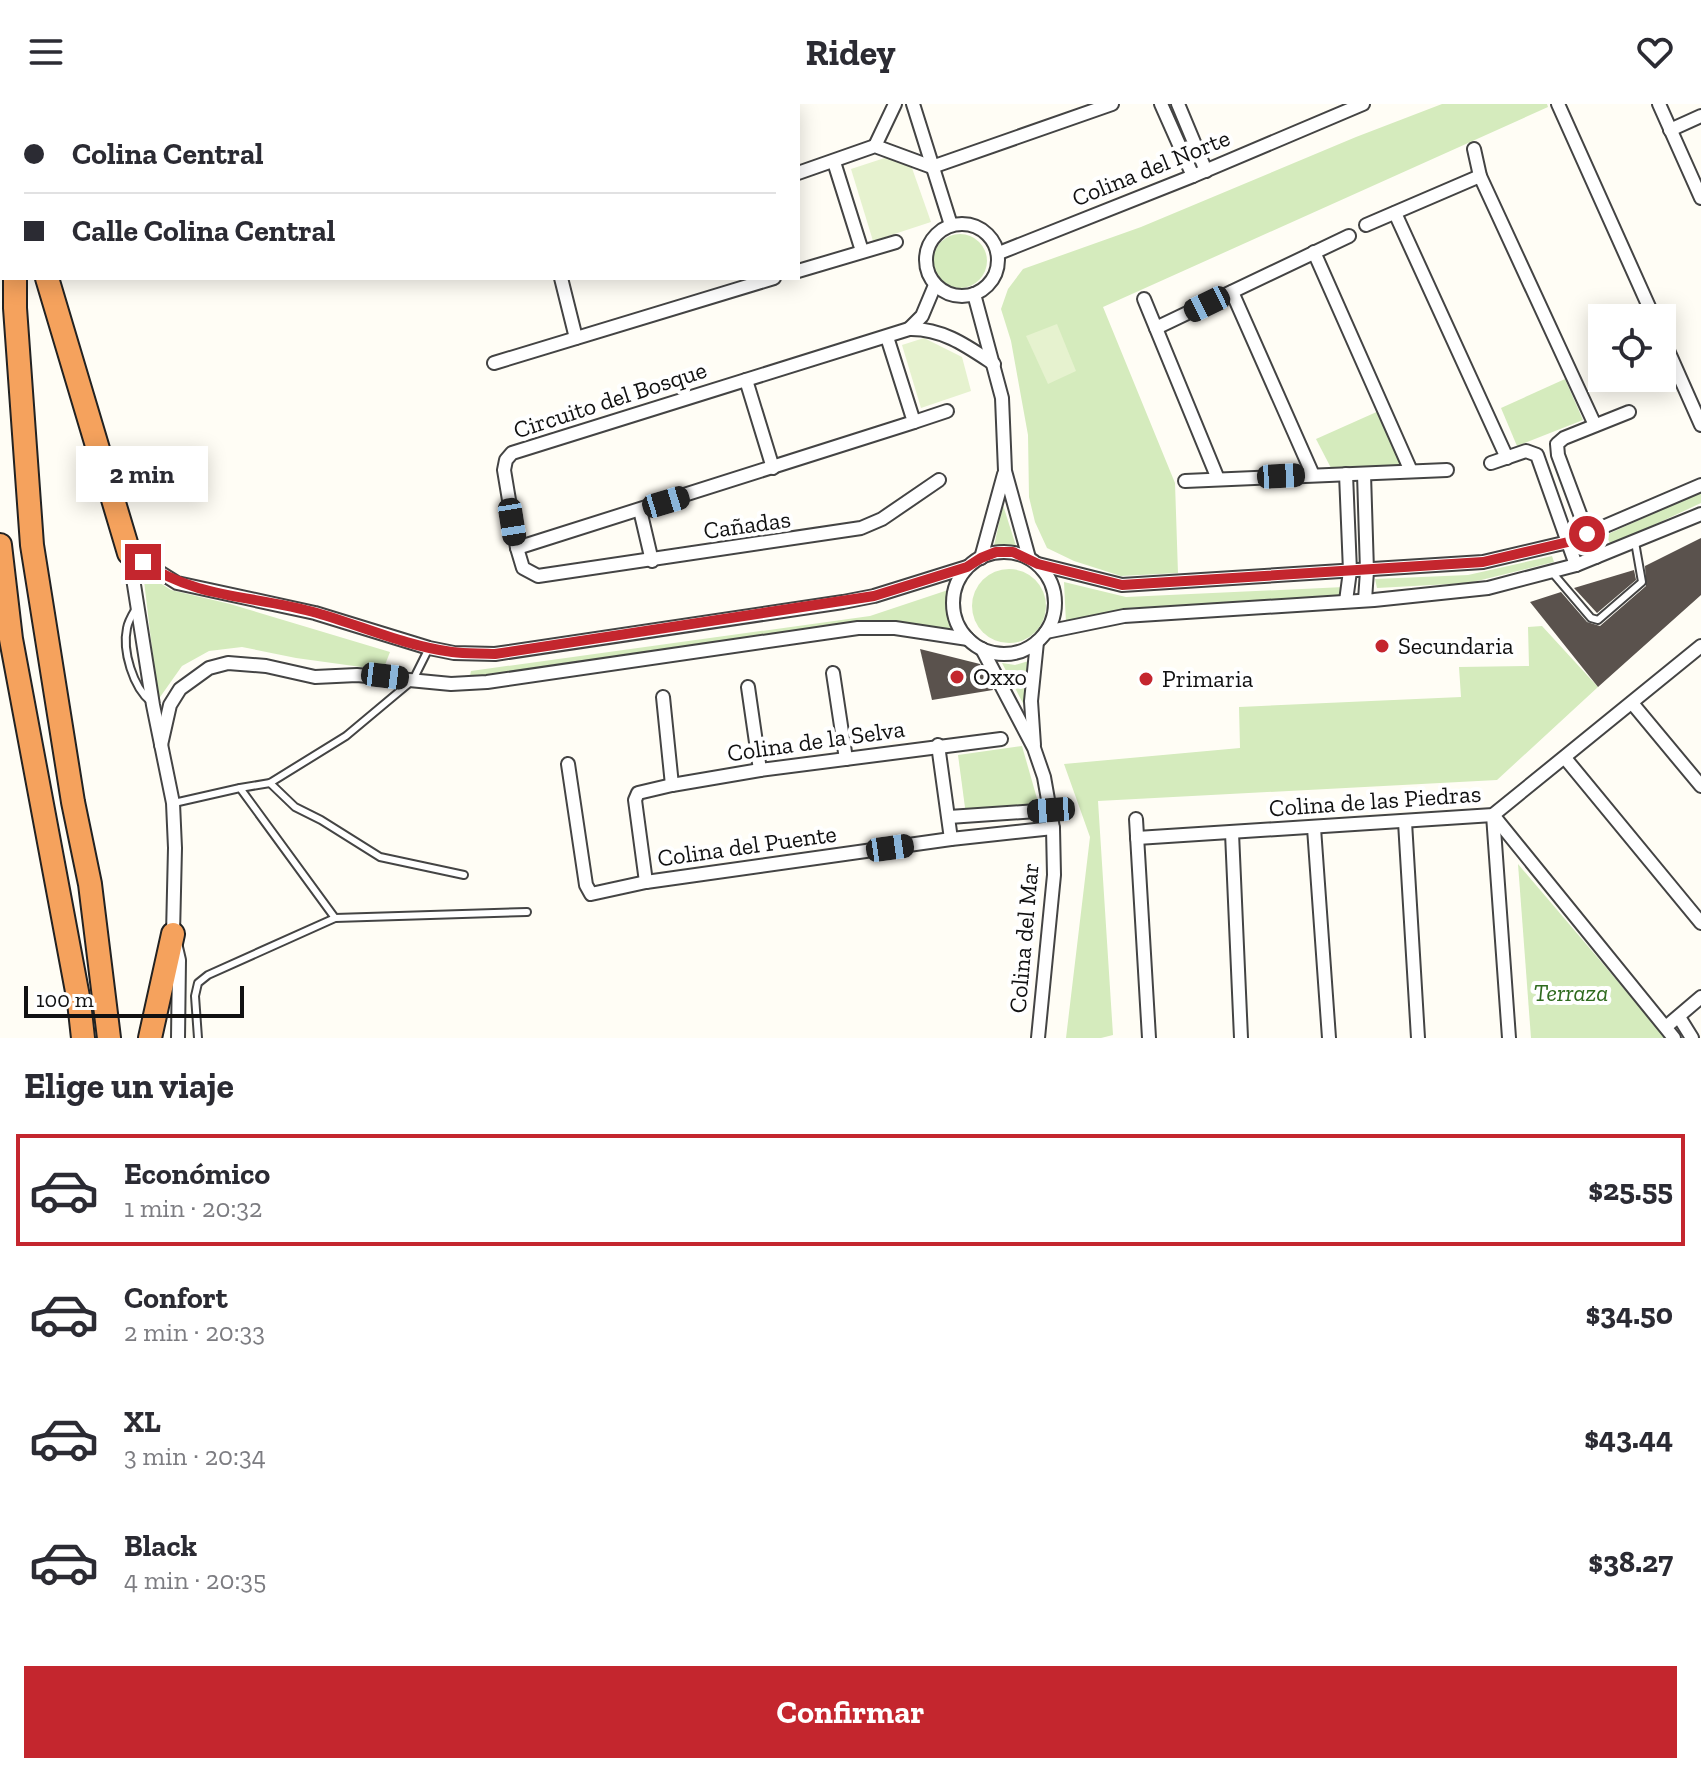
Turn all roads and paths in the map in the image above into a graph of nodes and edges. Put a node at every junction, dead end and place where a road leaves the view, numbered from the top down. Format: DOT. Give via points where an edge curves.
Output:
graph roads {
  1 [pos="895,104"];
  2 [pos="913,104"];
  3 [pos="1112,104"];
  4 [pos="1161,104"];
  5 [pos="1178,104"];
  6 [pos="1363,104"];
  7 [pos="1558,104"];
  8 [pos="1659,104"];
  9 [pos="1701,116"];
  10 [pos="1670,130"];
  11 [pos="875,146"];
  12 [pos="1474,149"];
  13 [pos="834,162"];
  14 [pos="932,167"];
  15 [pos="800,172"];
  16 [pos="1199,173"];
  17 [pos="1480,176"];
  18 [pos="1701,198"];
  19 [pos="1395,213"];
  20 [pos="951,225"];
  21 [pos="1366,225"];
  22 [pos="1349,236"];
  23 [pos="896,242"];
  24 [pos="862,251"];
  25 [pos="1314,252"];
  26 [pos="999,253"];
  27 [pos="800,270"];
  28 [pos="15,280"];
  29 [pos="48,280"];
  30 [pos="562,280"];
  31 [pos="767,280"];
  32 [pos="935,285"];
  33 [pos="1232,292"];
  34 [pos="974,294"];
  35 [pos="1144,299"];
  36 [pos="1648,304"];
  37 [pos="1156,328"];
  38 [pos="909,329"];
  39 [pos="887,337"];
  40 [pos="576,338"];
  41 [pos="494,363"];
  42 [pos="994,364"];
  43 [pos="1676,369"];
  44 [pos="746,380"];
  45 [pos="947,411"];
  46 [pos="1629,412"];
  47 [pos="914,422"];
  48 [pos="1595,425"];
  49 [pos="1701,425"];
  50 [pos="1507,458"];
  51 [pos="1491,463"];
  52 [pos="773,468"];
  53 [pos="1447,470"];
  54 [pos="1005,471"];
  55 [pos="1411,471"];
  56 [pos="1346,474"];
  57 [pos="1364,474"];
  58 [pos="1313,475"];
  59 [pos="1218,479"];
  60 [pos="939,480"];
  61 [pos="1185,481"];
  62 [pos="1701,485"];
  63 [pos="640,510"];
  64 [pos="1701,514"];
  65 [pos="1587,534"];
  66 [pos="1568,542"];
  67 [pos="1635,542"];
  68 [pos="0,545"];
  69 [pos="517,548"];
  70 [pos="129,553"];
  71 [pos="1596,557"];
  72 [pos="981,558"];
  73 [pos="652,561"];
  74 [pos="1033,561"];
  75 [pos="1576,565"];
  76 [pos="967,567"];
  77 [pos="1350,571"];
  78 [pos="1367,571"];
  79 [pos="1551,571"];
  80 [pos="1365,600"];
  81 [pos="1346,601"];
  82 [pos="1042,637"];
  83 [pos="968,639"];
  84 [pos="1701,646"];
  85 [pos="429,648"];
  86 [pos="982,649"];
  87 [pos="833,673"];
  88 [pos="413,680"];
  89 [pos="748,687"];
  90 [pos="663,697"];
  91 [pos="1632,703"];
  92 [pos="1001,739"];
  93 [pos="161,745"];
  94 [pos="938,745"];
  95 [pos="1034,748"];
  96 [pos="1565,758"];
  97 [pos="846,759"];
  98 [pos="568,764"];
  99 [pos="760,770"];
  100 [pos="270,783"];
  101 [pos="672,785"];
  102 [pos="1701,786"];
  103 [pos="240,788"];
  104 [pos="173,803"];
  105 [pos="1051,810"];
  106 [pos="1493,815"];
  107 [pos="949,817"];
  108 [pos="1136,819"];
  109 [pos="1405,822"];
  110 [pos="1053,828"];
  111 [pos="1314,828"];
  112 [pos="1232,833"];
  113 [pos="1137,838"];
  114 [pos="951,839"];
  115 [pos="464,875"];
  116 [pos="646,882"];
  117 [pos="527,912"];
  118 [pos="335,918"];
  119 [pos="1701,923"];
  120 [pos="173,934"];
  121 [pos="1701,997"];
  122 [pos="79,1002"];
  123 [pos="1679,1017"];
  124 [pos="1667,1026"];
  125 [pos="71,1038"];
  126 [pos="83,1038"];
  127 [pos="109,1038"];
  128 [pos="150,1038"];
  129 [pos="178,1038"];
  130 [pos="198,1038"];
  131 [pos="1038,1038"];
  132 [pos="1149,1038"];
  133 [pos="1241,1038"];
  134 [pos="1329,1038"];
  135 [pos="1418,1038"];
  136 [pos="1509,1038"];
  137 [pos="1674,1038"];
  138 [pos="1692,1038"];
  1 -- 11 [label="street"];
  2 -- 14 [label="street"];
  3 -- 14 [label="street"];
  4 -- 16 [label="street"];
  5 -- 16 [label="street"];
  6 -- 16 [label="street, Colina del Norte"];
  7 -- 36 [label="street"];
  8 -- 10 [label="street"];
  9 -- 10 [label="street"];
  10 -- 18 [label="street"];
  11 -- 13 [label="street"];
  11 -- 14 [label="street"];
  12 -- 17 [label="street"];
  13 -- 15 [label="street"];
  13 -- 24 [label="street"];
  14 -- 20 [label="street"];
  16 -- 26 [label="street, Colina del Norte"];
  17 -- 19 [label="street"];
  17 -- 48 [label="street"];
  19 -- 21 [label="street"];
  19 -- 50 [label="street"];
  20 -- 26 [label="street" via="981,228"];
  20 -- 32 [label="street" via="934,237 926,256"];
  22 -- 25 [label="street"];
  23 -- 24 [label="street"];
  24 -- 27 [label="street"];
  25 -- 33 [label="street"];
  25 -- 55 [label="street"];
  26 -- 34 [label="street" via="991,283"];
  28 -- 127 [label="highway" via="32,545 90,884"];
  29 -- 70 [label="highway"];
  30 -- 40 [label="street"];
  31 -- 40 [label="street"];
  32 -- 34 [label="street" via="953,295"];
  32 -- 38 [label="street" via="922,316"];
  33 -- 37 [label="street"];
  33 -- 58 [label="street"];
  34 -- 42 [label="street"];
  35 -- 37 [label="street"];
  37 -- 59 [label="street"];
  38 -- 39 [label="street, Circuito del Bosque"];
  38 -- 42 [label="street" via="943,334"];
  39 -- 44 [label="street, Circuito del Bosque"];
  39 -- 47 [label="street"];
  40 -- 41 [label="street"];
  42 -- 54 [label="street" via="1002,398"];
  43 -- 49 [label="street"];
  44 -- 52 [label="street"];
  44 -- 69 [label="street, Circuito del Bosque" via="512,453 504,470"];
  45 -- 47 [label="street"];
  46 -- 48 [label="street"];
  47 -- 52 [label="street"];
  48 -- 65 [label="street" via="1557,444"];
  50 -- 51 [label="street"];
  50 -- 66 [label="street" via="1534,452"];
  52 -- 63 [label="street"];
  53 -- 55 [label="street"];
  54 -- 72 [label="street"];
  54 -- 74 [label="street"];
  55 -- 57 [label="street"];
  56 -- 57 [label="street"];
  56 -- 58 [label="street"];
  56 -- 77 [label="street"];
  57 -- 78 [label="street"];
  58 -- 59 [label="street"];
  59 -- 61 [label="street"];
  60 -- 73 [label="street, Cañadas" via="861,528"];
  62 -- 65 [label="street"];
  63 -- 69 [label="street"];
  63 -- 73 [label="street"];
  64 -- 67 [label="street"];
  65 -- 66 [label="street"];
  65 -- 71 [label="street"];
  66 -- 75 [label="street"];
  66 -- 78 [label="street" via="1483,562"];
  67 -- 71 [label="street"];
  67 -- 79 [label="lane" via="1642,582 1598,620"];
  68 -- 122 [label="highway" via="13,654"];
  69 -- 73 [label="street, Cañadas" via="523,568 538,576"];
  70 -- 85 [label="street" via="177,583 315,613"];
  70 -- 93 [label="street"];
  71 -- 75 [label="street"];
  72 -- 74 [label="street" via="1013,552"];
  72 -- 76 [label="street"];
  74 -- 77 [label="street" via="1122,585"];
  74 -- 82 [label="street" via="1047,575 1056,604"];
  75 -- 79 [label="street"];
  76 -- 83 [label="street" via="953,595 953,611"];
  76 -- 85 [label="street" via="828,605 495,654"];
  77 -- 78 [label="street"];
  77 -- 81 [label="street"];
  78 -- 80 [label="street"];
  79 -- 80 [label="street" via="1488,588"];
  80 -- 81 [label="street"];
  81 -- 82 [label="street" via="1124,616"];
  82 -- 86 [label="street" via="1020,652"];
  82 -- 95 [label="street, Colina del Mar" via="1031,701"];
  83 -- 86 [label="street"];
  83 -- 88 [label="street" via="858,628 487,682"];
  84 -- 91 [label="street, Colina de las Piedras"];
  85 -- 88 [label="lane"];
  86 -- 95 [label="street, Colina del Mar"];
  87 -- 97 [label="street"];
  88 -- 93 [label="street" via="315,677 228,663 209,668 180,689 170,705"];
  88 -- 100 [label="lane" via="346,736"];
  89 -- 99 [label="street"];
  90 -- 101 [label="street"];
  91 -- 96 [label="street, Colina de las Piedras"];
  91 -- 102 [label="street"];
  92 -- 94 [label="street, Colina de la Selva"];
  93 -- 104 [label="street"];
  94 -- 97 [label="street, Colina de la Selva"];
  94 -- 107 [label="street"];
  95 -- 105 [label="street, Colina del Mar"];
  96 -- 106 [label="street, Colina de las Piedras"];
  96 -- 119 [label="street"];
  97 -- 99 [label="street, Colina de la Selva"];
  98 -- 116 [label="street, Colina del Puente" via="591,894"];
  99 -- 101 [label="street, Colina de la Selva"];
  100 -- 103 [label="lane"];
  100 -- 115 [label="lane" via="295,807 380,857"];
  101 -- 116 [label="street, Colina de la Selva" via="638,793 635,800"];
  103 -- 104 [label="lane"];
  103 -- 118 [label="lane"];
  104 -- 120 [label="street"];
  105 -- 107 [label="street"];
  105 -- 110 [label="street, Colina del Mar"];
  106 -- 109 [label="street, Colina de las Piedras"];
  106 -- 124 [label="street"];
  106 -- 136 [label="street"];
  107 -- 114 [label="street"];
  108 -- 113 [label="street"];
  109 -- 111 [label="street, Colina de las Piedras"];
  109 -- 135 [label="street"];
  110 -- 114 [label="street, Colina del Puente"];
  110 -- 131 [label="street, Colina del Mar" via="1054,875"];
  111 -- 112 [label="street, Colina de las Piedras"];
  111 -- 134 [label="street"];
  112 -- 113 [label="street, Colina de las Piedras"];
  112 -- 133 [label="street"];
  113 -- 132 [label="street"];
  114 -- 116 [label="street, Colina del Puente"];
  117 -- 118 [label="lane"];
  118 -- 130 [label="lane" via="198,983"];
  120 -- 128 [label="highway"];
  120 -- 129 [label="street" via="179,960"];
  121 -- 123 [label="street"];
  122 -- 125 [label="highway"];
  122 -- 126 [label="highway"];
  123 -- 124 [label="street"];
  123 -- 138 [label="street"];
  124 -- 137 [label="street"];
}
